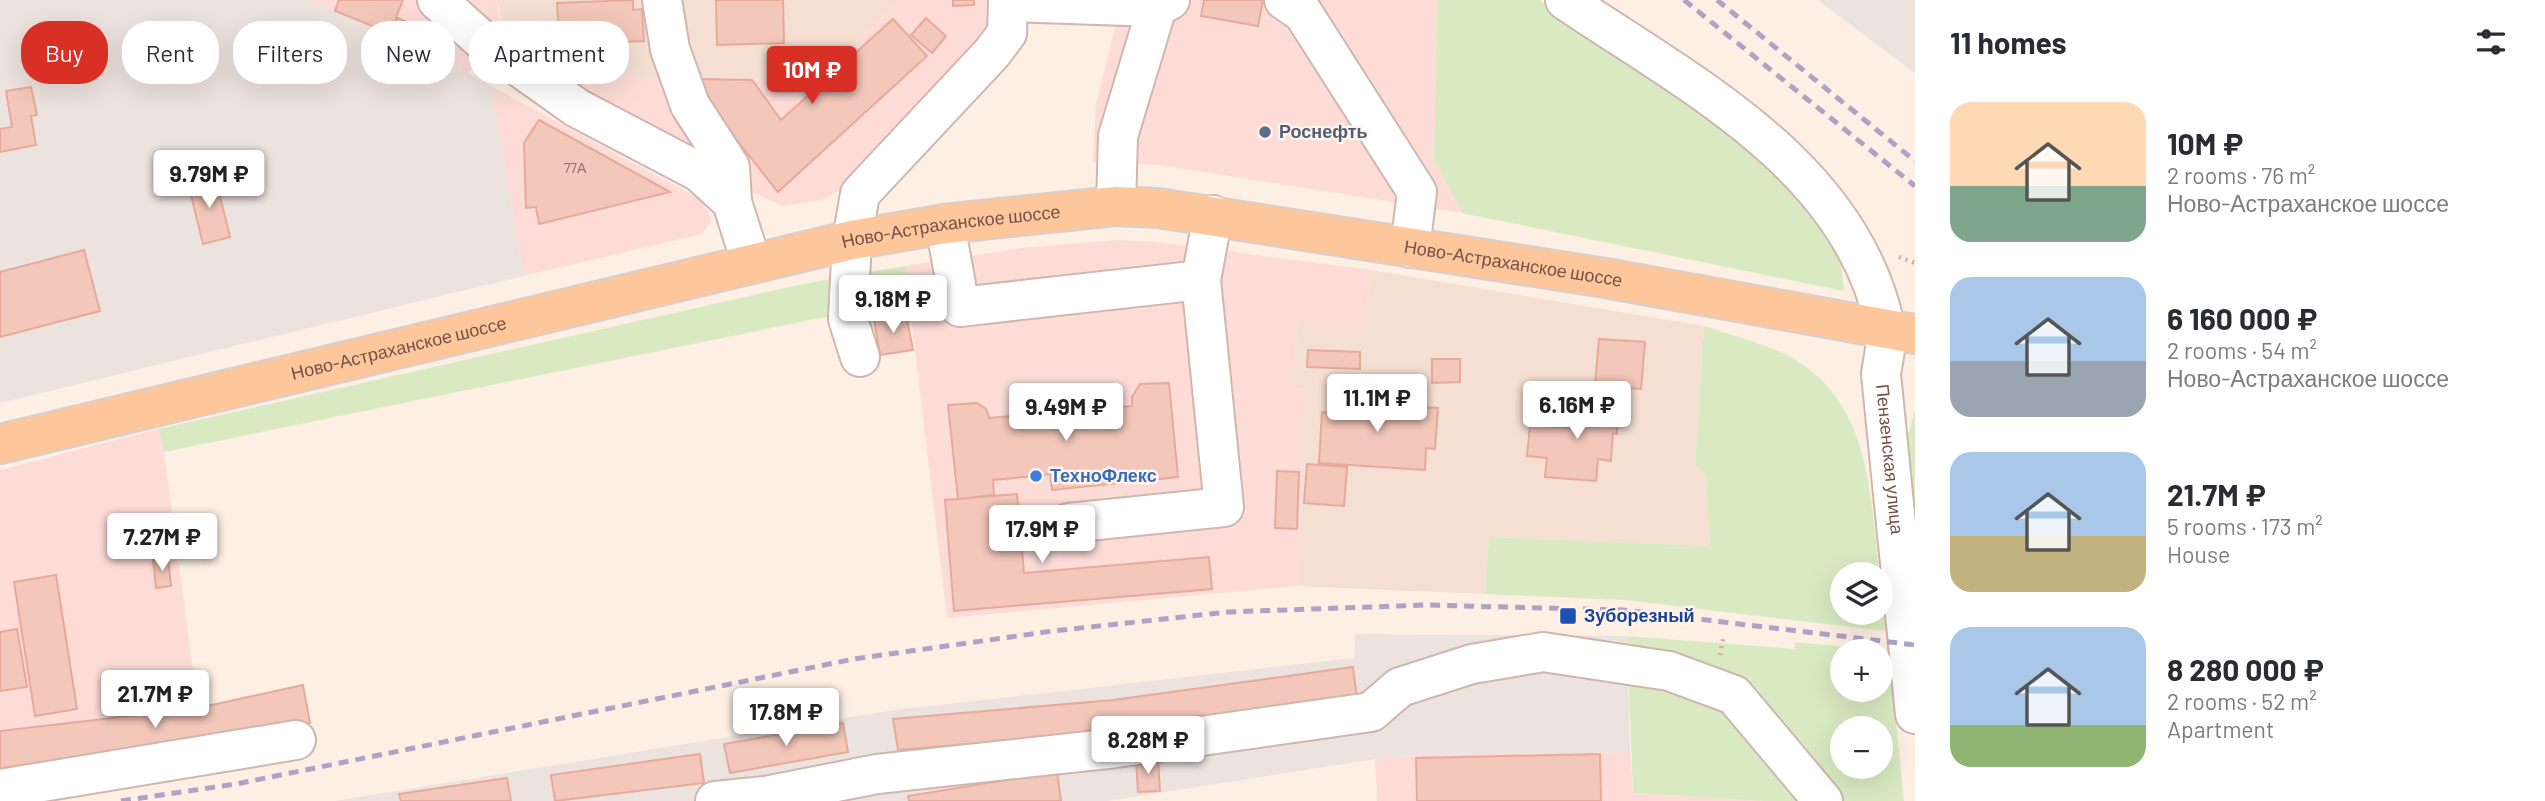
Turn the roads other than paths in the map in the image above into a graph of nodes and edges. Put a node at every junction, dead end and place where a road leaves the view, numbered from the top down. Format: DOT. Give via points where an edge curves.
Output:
graph roads {
  1 [pos="438,0"];
  2 [pos="662,0"];
  3 [pos="1565,0"];
  4 [pos="1009,1"];
  5 [pos="1287,1"];
  6 [pos="1164,4"];
  7 [pos="732,202"];
  8 [pos="1116,206"];
  9 [pos="1213,215"];
  10 [pos="945,224"];
  11 [pos="852,240"];
  12 [pos="1410,248"];
  13 [pos="751,262"];
  14 [pos="1201,280"];
  15 [pos="1900,331"];
  16 [pos="860,356"];
  17 [pos="0,444"];
  18 [pos="1069,523"];
  19 [pos="1915,714"];
  20 [pos="296,740"];
  21 [pos="0,789"];
  22 [pos="717,801"];
  23 [pos="1823,801"];
  1 -- 7 [label="street" via="484,43 577,108 699,172"];
  2 -- 7 [label="street" via="670,49 690,105 730,167"];
  3 -- 15 [label="street" via="1744,121 1792,165 1834,210"];
  4 -- 6 [label="street"];
  4 -- 11 [label="street" via="1007,33 992,53 860,194"];
  5 -- 12 [label="street" via="1303,13 1417,192"];
  6 -- 8 [label="street" via="1118,136"];
  7 -- 13 [label="street"];
  8 -- 9 [label="main road, Ново-Астраханское шоссе"];
  8 -- 10 [label="main road, Ново-Астраханское шоссе"];
  9 -- 12 [label="main road, Ново-Астраханское шоссе"];
  9 -- 14 [label="street"];
  10 -- 11 [label="main road, Ново-Астраханское шоссе"];
  10 -- 14 [label="street" via="960,307"];
  11 -- 13 [label="main road, Ново-Астраханское шоссе"];
  11 -- 16 [label="street" via="848,319"];
  12 -- 15 [label="main road, Ново-Астраханское шоссе"];
  13 -- 17 [label="main road, Ново-Астраханское шоссе"];
  14 -- 18 [label="street" via="1224,508"];
  15 -- 19 [label="street, Пензенская улица" via="1881,374"];
  20 -- 21 [label="street"];
  22 -- 23 [label="street" via="877,774 1116,748 1371,712 1400,687 1472,664 1543,652 1669,671 1734,695"];
}
